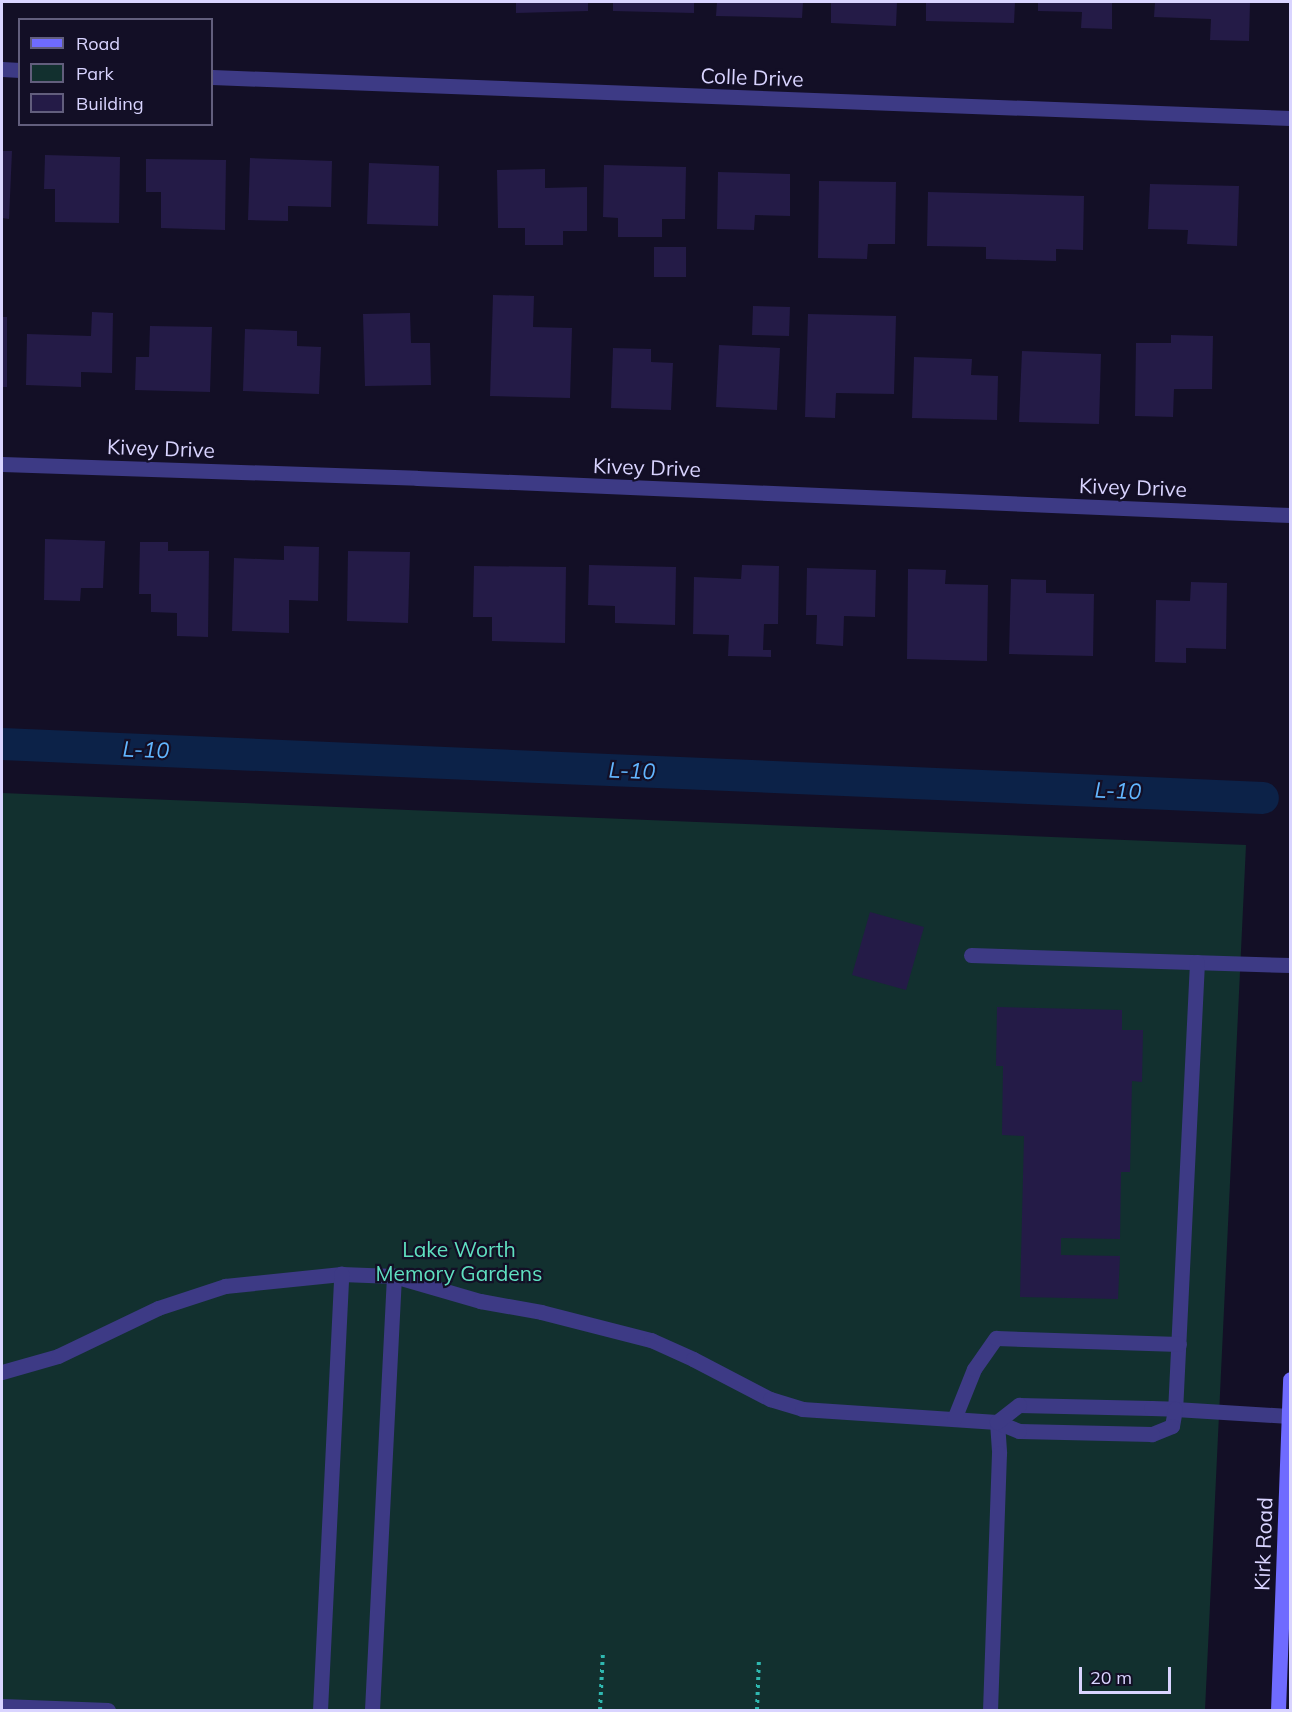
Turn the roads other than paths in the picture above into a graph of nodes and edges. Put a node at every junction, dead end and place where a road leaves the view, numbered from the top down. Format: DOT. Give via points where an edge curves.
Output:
graph roads {
  1 [pos="2,69"];
  2 [pos="18,70"];
  3 [pos="213,77"];
  4 [pos="1290,118"];
  5 [pos="2,464"];
  6 [pos="1290,515"];
  7 [pos="971,955"];
  8 [pos="1197,962"];
  9 [pos="1290,965"];
  10 [pos="341,1274"];
  11 [pos="394,1276"];
  12 [pos="1179,1344"];
  13 [pos="2,1372"];
  14 [pos="1290,1379"];
  15 [pos="1175,1409"];
  16 [pos="1289,1416"];
  17 [pos="954,1419"];
  18 [pos="997,1422"];
  19 [pos="2,1706"];
  20 [pos="108,1710"];
  21 [pos="320,1710"];
  22 [pos="372,1710"];
  23 [pos="990,1710"];
  24 [pos="1278,1710"];
  1 -- 2 [label="street"];
  3 -- 4 [label="street, Colle Drive"];
  5 -- 6 [label="street, Kivey Drive"];
  7 -- 8 [label="street"];
  8 -- 9 [label="street"];
  8 -- 12 [label="street"];
  10 -- 11 [label="street"];
  10 -- 13 [label="street" via="225,1286 126,1322 58,1356"];
  10 -- 21 [label="street"];
  11 -- 17 [label="street" via="480,1301 651,1340 770,1399 802,1409"];
  11 -- 22 [label="street"];
  12 -- 15 [label="street"];
  12 -- 17 [label="street" via="996,1338 974,1369"];
  14 -- 16 [label="street, Kirk Road"];
  15 -- 16 [label="street"];
  15 -- 18 [label="street" via="1019,1405"];
  15 -- 18 [label="street" via="1172,1426 1152,1434 1019,1431"];
  16 -- 24 [label="street, Kirk Road"];
  17 -- 18 [label="street"];
  18 -- 23 [label="street"];
  19 -- 20 [label="street"];
}
